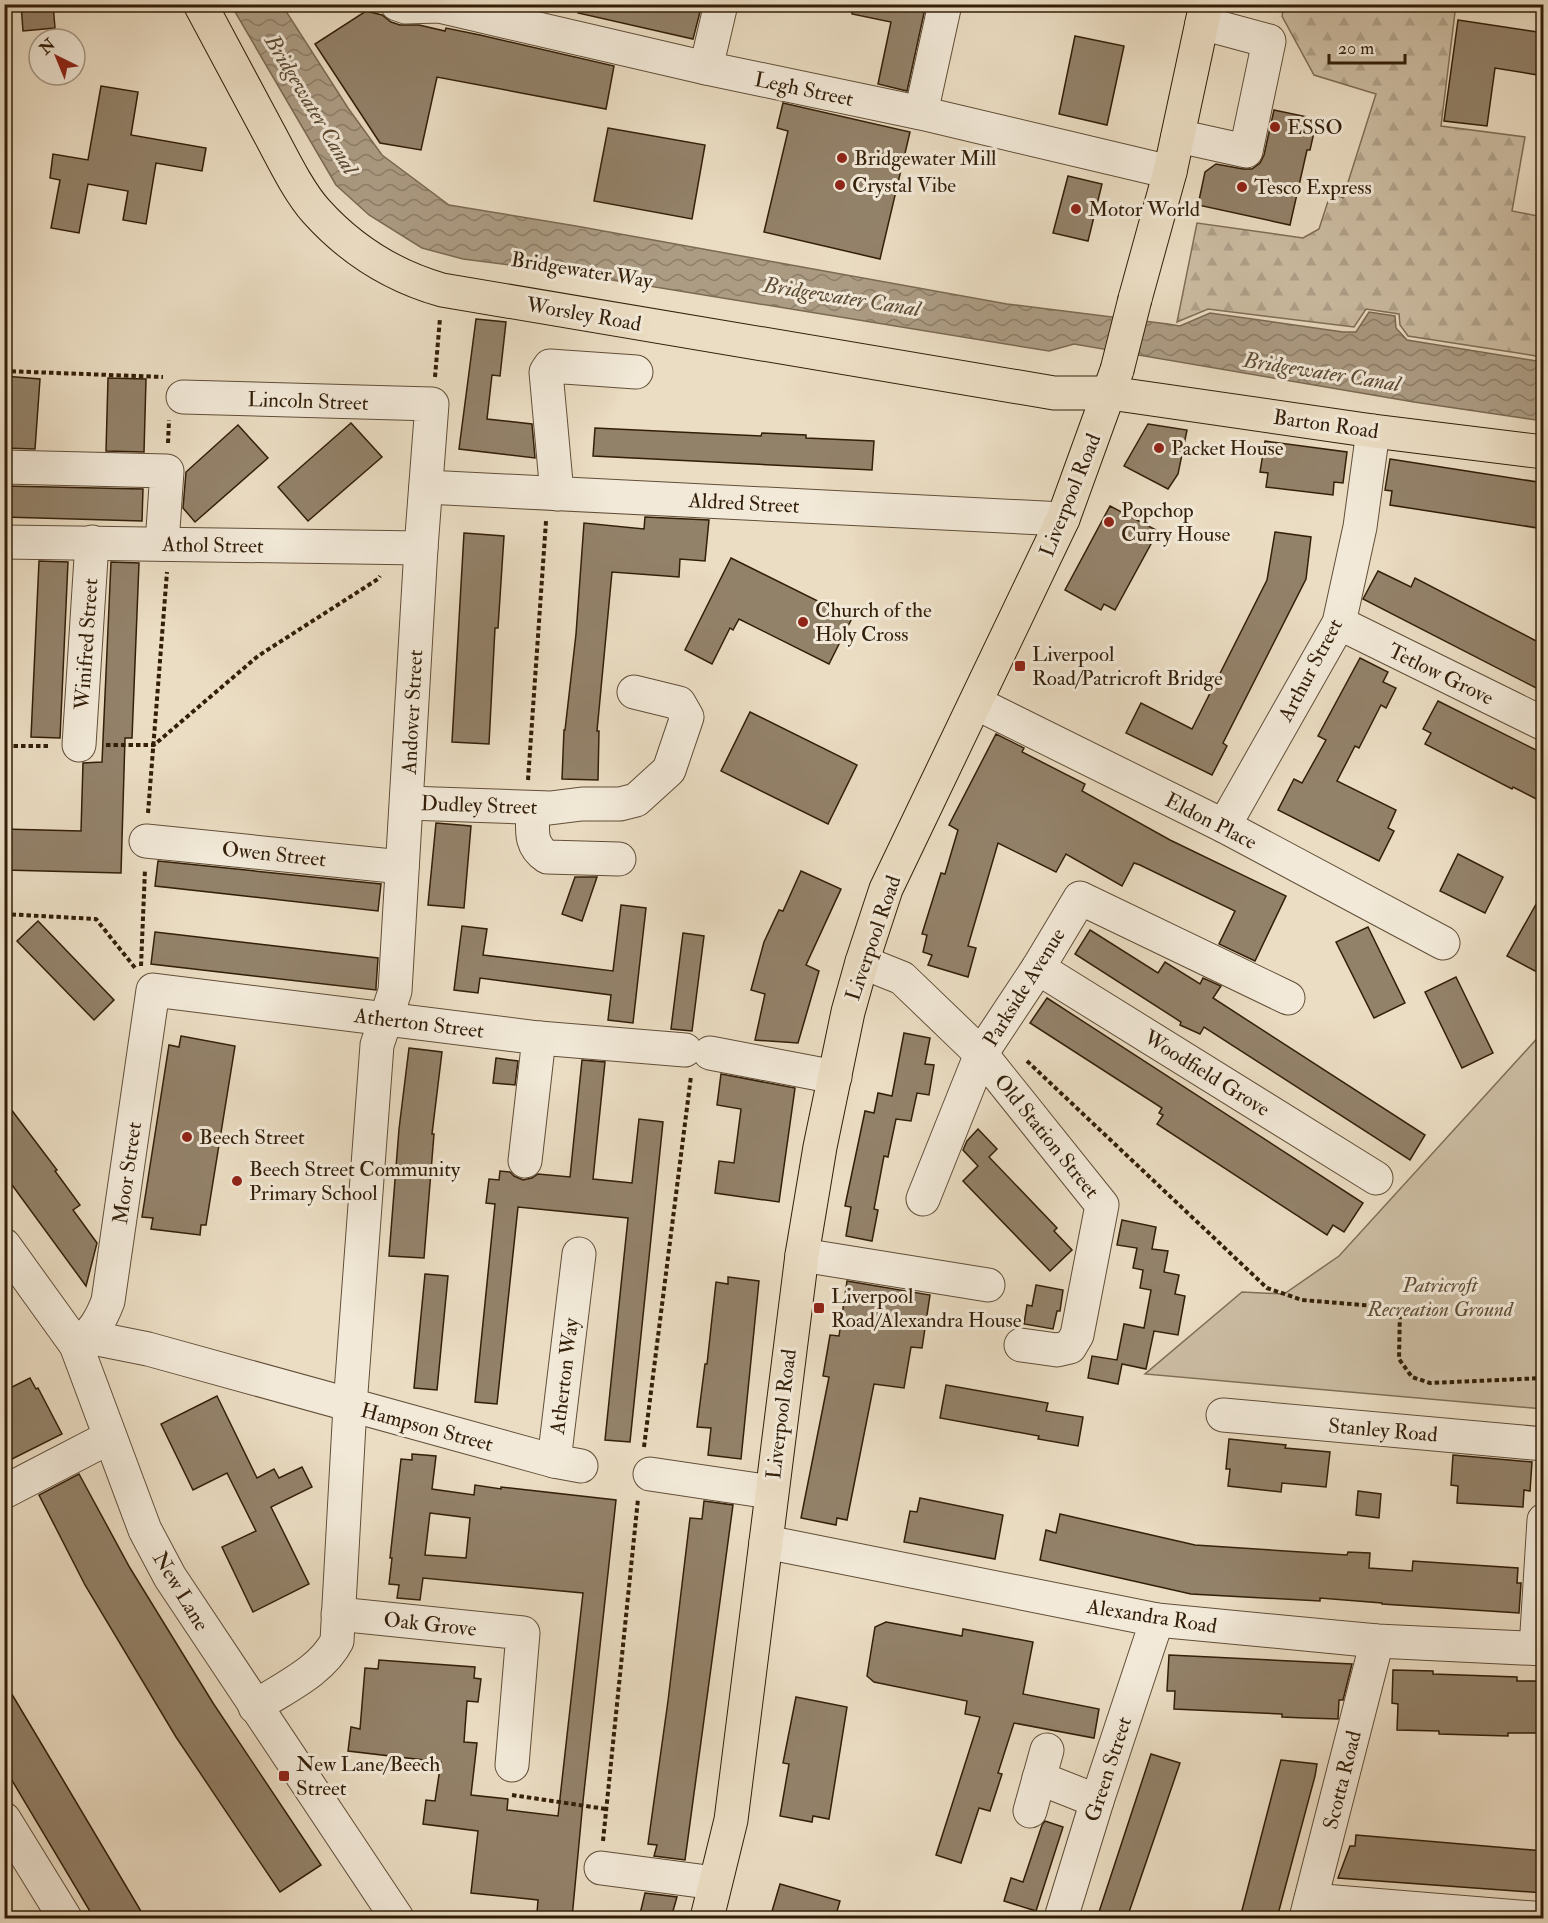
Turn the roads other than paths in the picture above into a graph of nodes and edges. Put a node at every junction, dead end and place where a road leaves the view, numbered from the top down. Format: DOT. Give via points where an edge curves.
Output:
graph roads {
  1 [pos="200,4"];
  2 [pos="397,4"];
  3 [pos="721,4"];
  4 [pos="945,4"];
  5 [pos="439,5"];
  6 [pos="1204,14"];
  7 [pos="706,68"];
  8 [pos="921,113"];
  9 [pos="1178,136"];
  10 [pos="1170,172"];
  11 [pos="636,372"];
  12 [pos="1114,382"];
  13 [pos="176,398"];
  14 [pos="432,404"];
  15 [pos="1373,431"];
  16 [pos="1544,452"];
  17 [pos="4,466"];
  18 [pos="426,487"];
  19 [pos="553,494"];
  20 [pos="1063,519"];
  21 [pos="4,542"];
  22 [pos="92,542"];
  23 [pos="165,544"];
  24 [pos="409,549"];
  25 [pos="1339,623"];
  26 [pos="634,692"];
  27 [pos="976,704"];
  28 [pos="1544,724"];
  29 [pos="79,745"];
  30 [pos="407,803"];
  31 [pos="536,808"];
  32 [pos="1224,826"];
  33 [pos="146,841"];
  34 [pos="619,859"];
  35 [pos="402,867"];
  36 [pos="1443,943"];
  37 [pos="862,962"];
  38 [pos="1038,968"];
  39 [pos="153,990"];
  40 [pos="1288,998"];
  41 [pos="386,1019"];
  42 [pos="539,1038"];
  43 [pos="989,1043"];
  44 [pos="835,1077"];
  45 [pos="525,1161"];
  46 [pos="1376,1178"];
  47 [pos="923,1199"];
  48 [pos="4,1245"];
  49 [pos="579,1254"];
  50 [pos="802,1255"];
  51 [pos="988,1285"];
  52 [pos="82,1341"];
  53 [pos="1021,1345"];
  54 [pos="350,1406"];
  55 [pos="1223,1415"];
  56 [pos="110,1437"];
  57 [pos="1544,1444"];
  58 [pos="567,1464"];
  59 [pos="650,1474"];
  60 [pos="4,1492"];
  61 [pos="771,1492"];
  62 [pos="1544,1520"];
  63 [pos="766,1542"];
  64 [pos="338,1614"];
  65 [pos="1157,1620"];
  66 [pos="1377,1641"];
  67 [pos="1540,1649"];
  68 [pos="255,1707"];
  69 [pos="512,1765"];
  70 [pos="1097,1801"];
  71 [pos="1030,1811"];
  72 [pos="4,1819"];
  73 [pos="601,1868"];
  74 [pos="715,1883"];
  75 [pos="1309,1909"];
  76 [pos="65,1918"];
  77 [pos="397,1918"];
  78 [pos="707,1918"];
  79 [pos="1061,1918"];
  80 [pos="1533,1918"];
  1 -- 12 [label="main road, Worsley Road" via="286,165 315,210 374,261 420,284 1054,393"];
  2 -- 5 [label="street, Legh Street"];
  3 -- 7 [label="street"];
  4 -- 8 [label="street"];
  5 -- 7 [label="street, Legh Street"];
  6 -- 9 [label="main road, Liverpool Road"];
  6 -- 9 [label="street" via="1269,41 1246,151"];
  7 -- 8 [label="street, Legh Street"];
  8 -- 10 [label="street, Legh Street"];
  9 -- 10 [label="main road, Liverpool Road"];
  10 -- 12 [label="main road, Liverpool Road, bridge"];
  11 -- 19 [label="street" via="550,366 546,372"];
  12 -- 15 [label="main road, Barton Road"];
  12 -- 20 [label="main road, Liverpool Road"];
  13 -- 14 [label="street, Lincoln Street"];
  14 -- 18 [label="street, Andover Street"];
  15 -- 16 [label="main road, Barton Road"];
  15 -- 25 [label="street, Arthur Street" via="1360,527"];
  17 -- 23 [label="street" via="167,471"];
  18 -- 19 [label="street, Aldred Street"];
  18 -- 24 [label="street, Andover Street"];
  19 -- 20 [label="street, Aldred Street"];
  20 -- 27 [label="main road, Liverpool Road"];
  21 -- 22 [label="street, Athol Street"];
  22 -- 23 [label="street, Athol Street"];
  22 -- 29 [label="street, Winifred Street"];
  23 -- 24 [label="street, Athol Street"];
  24 -- 30 [label="street, Andover Street"];
  25 -- 28 [label="street, Tetlow Grove"];
  25 -- 32 [label="street, Arthur Street"];
  26 -- 31 [label="street, Dudley Street" via="680,703 687,717 669,770 636,800"];
  27 -- 32 [label="street, Eldon Place"];
  27 -- 37 [label="main road, Liverpool Road" via="886,889"];
  30 -- 31 [label="street, Dudley Street"];
  30 -- 35 [label="street, Andover Street"];
  31 -- 34 [label="street" via="533,844 547,857"];
  32 -- 36 [label="street, Eldon Place"];
  33 -- 35 [label="street, Owen Street"];
  35 -- 41 [label="street, Andover Street" via="395,991"];
  37 -- 43 [label="street, Parkside Avenue" via="902,978"];
  37 -- 44 [label="main road, Liverpool Road"];
  38 -- 40 [label="street, Parkside Avenue" via="1080,898"];
  38 -- 43 [label="street, Parkside Avenue"];
  38 -- 46 [label="street, Woodfield Grove"];
  39 -- 41 [label="street, Atherton Street"];
  39 -- 52 [label="street, Moor Street" via="108,1301 100,1322"];
  41 -- 42 [label="street, Atherton Street"];
  41 -- 54 [label="street" via="377,1045"];
  42 -- 44 [label="street, Atherton Street" via="697,1051"];
  42 -- 45 [label="street"];
  43 -- 47 [label="street"];
  43 -- 53 [label="street, Old Station Street" via="1102,1205 1077,1335 1070,1347 1057,1350"];
  44 -- 50 [label="main road, Liverpool Road"];
  48 -- 52 [label="street, New Lane"];
  49 -- 58 [label="street, Atherton Way" via="562,1289"];
  50 -- 51 [label="street"];
  50 -- 61 [label="main road, Liverpool Road"];
  52 -- 54 [label="street, Hampson Street" via="148,1349"];
  52 -- 56 [label="street, New Lane"];
  54 -- 58 [label="street, Hampson Street"];
  54 -- 64 [label="street"];
  55 -- 57 [label="street, Stanley Road"];
  56 -- 60 [label="street"];
  56 -- 68 [label="street, New Lane" via="145,1530 165,1568"];
  59 -- 61 [label="street"];
  61 -- 63 [label="main road, Liverpool Road"];
  62 -- 67 [label="street"];
  63 -- 65 [label="street, Alexandra Road"];
  63 -- 74 [label="main road, Liverpool Road" via="731,1820"];
  64 -- 68 [label="street" via="337,1641 331,1653"];
  64 -- 69 [label="street, Oak Grove" via="523,1633"];
  65 -- 66 [label="street, Alexandra Road"];
  65 -- 70 [label="street, Green Street"];
  66 -- 67 [label="street, Alexandra Road"];
  66 -- 75 [label="street, Scotta Road"];
  68 -- 77 [label="street, New Lane"];
  70 -- 71 [label="street" via="1043,1764"];
  70 -- 79 [label="street, Green Street"];
  72 -- 76 [label="street"];
  73 -- 74 [label="street"];
  74 -- 78 [label="main road, Liverpool Road"];
  75 -- 80 [label="street"];
}
